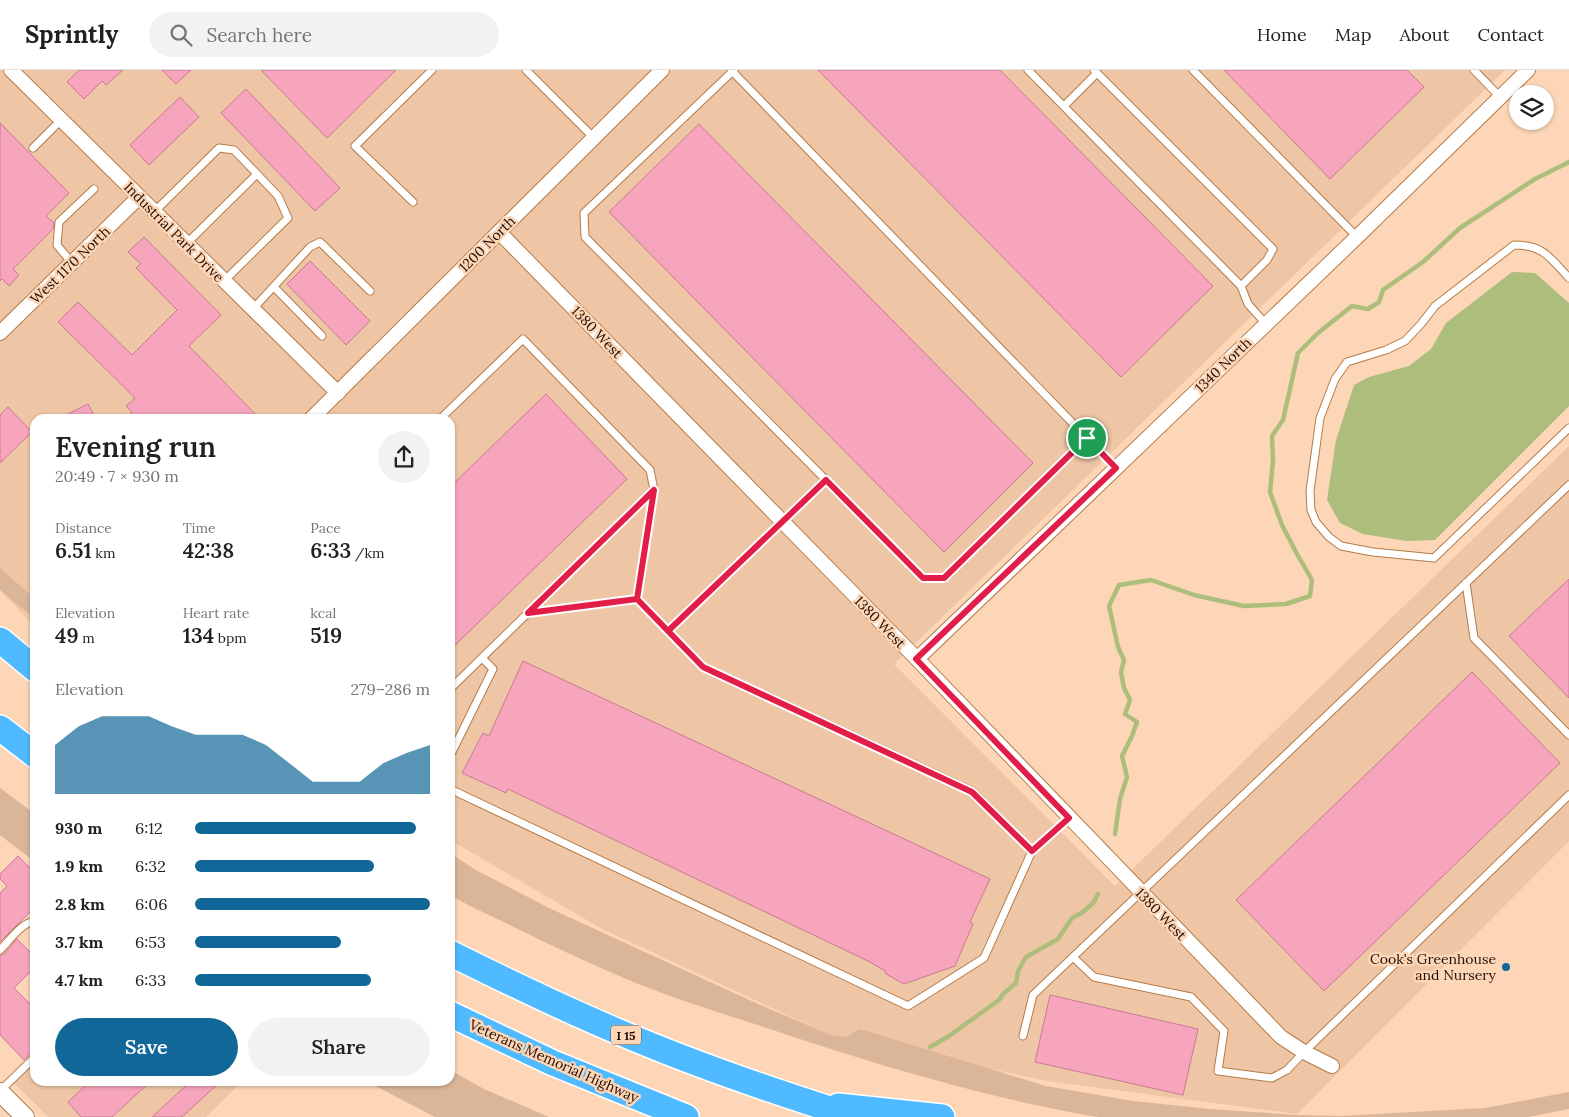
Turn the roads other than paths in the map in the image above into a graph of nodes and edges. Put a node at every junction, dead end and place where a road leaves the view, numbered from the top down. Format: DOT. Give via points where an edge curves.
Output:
graph roads {
  1 [pos="11,70"];
  2 [pos="432,70"];
  3 [pos="526,70"];
  4 [pos="1028,70"];
  5 [pos="1192,70"];
  6 [pos="1474,70"];
  7 [pos="1528,70"];
  8 [pos="733,71"];
  9 [pos="1096,72"];
  10 [pos="653,73"];
  11 [pos="1500,97"];
  12 [pos="1064,106"];
  13 [pos="61,120"];
  14 [pos="594,138"];
  15 [pos="33,148"];
  16 [pos="257,174"];
  17 [pos="94,189"];
  18 [pos="139,198"];
  19 [pos="412,202"];
  20 [pos="154,212"];
  21 [pos="499,232"];
  22 [pos="1357,237"];
  23 [pos="186,244"];
  24 [pos="72,263"];
  25 [pos="1569,278"];
  26 [pos="224,280"];
  27 [pos="1241,286"];
  28 [pos="274,287"];
  29 [pos="370,291"];
  30 [pos="253,309"];
  31 [pos="1266,324"];
  32 [pos="0,333"];
  33 [pos="322,336"];
  34 [pos="338,393"];
  35 [pos="316,414"];
  36 [pos="445,414"];
  37 [pos="1569,428"];
  38 [pos="1087,438"];
  39 [pos="1116,468"];
  40 [pos="826,480"];
  41 [pos="1569,485"];
  42 [pos="654,490"];
  43 [pos="782,522"];
  44 [pos="1466,583"];
  45 [pos="637,599"];
  46 [pos="528,613"];
  47 [pos="668,631"];
  48 [pos="0,640"];
  49 [pos="482,658"];
  50 [pos="916,659"];
  51 [pos="30,665"];
  52 [pos="455,684"];
  53 [pos="0,728"];
  54 [pos="1569,735"];
  55 [pos="455,746"];
  56 [pos="30,751"];
  57 [pos="455,791"];
  58 [pos="1569,795"];
  59 [pos="1069,818"];
  60 [pos="1032,851"];
  61 [pos="1141,892"];
  62 [pos="30,922"];
  63 [pos="0,950"];
  64 [pos="455,955"];
  65 [pos="1072,957"];
  66 [pos="455,1016"];
  67 [pos="1023,1036"];
  68 [pos="1304,1052"];
  69 [pos="30,1062"];
  70 [pos="1332,1066"];
  71 [pos="0,1092"];
  72 [pos="808,1102"];
  73 [pos="25,1117"];
  74 [pos="686,1117"];
  75 [pos="855,1117"];
  76 [pos="942,1117"];
  1 -- 13 [label="street, Industrial Park Drive"];
  2 -- 19 [label="lane" via="355,146"];
  3 -- 14 [label="lane"];
  4 -- 12 [label="lane"];
  5 -- 22 [label="lane"];
  6 -- 11 [label="lane"];
  7 -- 11 [label="street, 1340 North"];
  8 -- 38 [label="lane"];
  8 -- 40 [label="lane" via="584,213 585,237"];
  9 -- 12 [label="lane"];
  9 -- 27 [label="lane" via="1273,249 1267,260"];
  10 -- 14 [label="street, 1200 North"];
  11 -- 22 [label="street, 1340 North"];
  12 -- 27 [label="lane"];
  13 -- 15 [label="lane"];
  13 -- 18 [label="street, Industrial Park Drive"];
  14 -- 21 [label="street, 1200 North"];
  16 -- 20 [label="lane" via="234,150 219,148"];
  16 -- 23 [label="lane"];
  16 -- 26 [label="lane" via="278,196 288,218"];
  17 -- 24 [label="lane" via="59,222 57,245"];
  18 -- 20 [label="street, Industrial Park Drive"];
  18 -- 24 [label="street, West 1170 North"];
  20 -- 23 [label="street, Industrial Park Drive"];
  21 -- 34 [label="street, 1200 North"];
  21 -- 43 [label="street, 1380 West"];
  22 -- 31 [label="street, 1340 North"];
  23 -- 26 [label="street, Industrial Park Drive"];
  24 -- 32 [label="street, West 1170 North"];
  25 -- 37 [label="lane" via="1539,248 1514,245 1435,306 1405,341 1347,362 1334,379 1320,418 1310,491 1311,510 1316,522 1341,546 1434,558"];
  26 -- 30 [label="street, Industrial Park Drive"];
  27 -- 31 [label="lane" via="1248,304"];
  28 -- 29 [label="lane" via="310,247 320,242"];
  28 -- 30 [label="lane"];
  28 -- 33 [label="lane"];
  30 -- 34 [label="street, Industrial Park Drive"];
  31 -- 39 [label="street, 1340 North"];
  34 -- 35 [label="street, 1200 North"];
  36 -- 42 [label="lane" via="523,339 650,470"];
  38 -- 39 [label="lane"];
  38 -- 40 [label="lane" via="944,578 923,578"];
  39 -- 50 [label="street, 1340 North"];
  40 -- 43 [label="lane"];
  41 -- 44 [label="lane"];
  42 -- 45 [label="lane"];
  42 -- 46 [label="lane"];
  43 -- 47 [label="lane"];
  43 -- 50 [label="street, 1380 West"];
  44 -- 54 [label="lane" via="1474,638"];
  44 -- 61 [label="lane"];
  45 -- 46 [label="lane"];
  45 -- 47 [label="lane"];
  46 -- 49 [label="lane"];
  47 -- 60 [label="lane" via="703,667 972,792"];
  48 -- 51 [label="highway"];
  49 -- 52 [label="lane"];
  49 -- 55 [label="lane" via="493,669"];
  50 -- 59 [label="street, 1380 West"];
  53 -- 56 [label="highway"];
  57 -- 60 [label="lane" via="908,1006 984,958"];
  58 -- 68 [label="lane"];
  59 -- 60 [label="lane"];
  59 -- 61 [label="street, 1380 West"];
  61 -- 65 [label="lane"];
  61 -- 68 [label="street, 1380 West" via="1281,1037"];
  62 -- 63 [label="lane"];
  64 -- 72 [label="highway, I 15" via="618,1032"];
  65 -- 67 [label="lane" via="1033,995"];
  65 -- 68 [label="lane" via="1094,978 1190,997 1224,1030 1218,1071 1272,1078 1287,1070"];
  66 -- 74 [label="highway, Veterans Memorial Highway" via="553,1063"];
  68 -- 70 [label="street, 1380 West"];
  69 -- 71 [label="lane"];
  71 -- 73 [label="street"];
  72 -- 75 [label="highway, I 15"];
  72 -- 76 [label="highway"];
}
